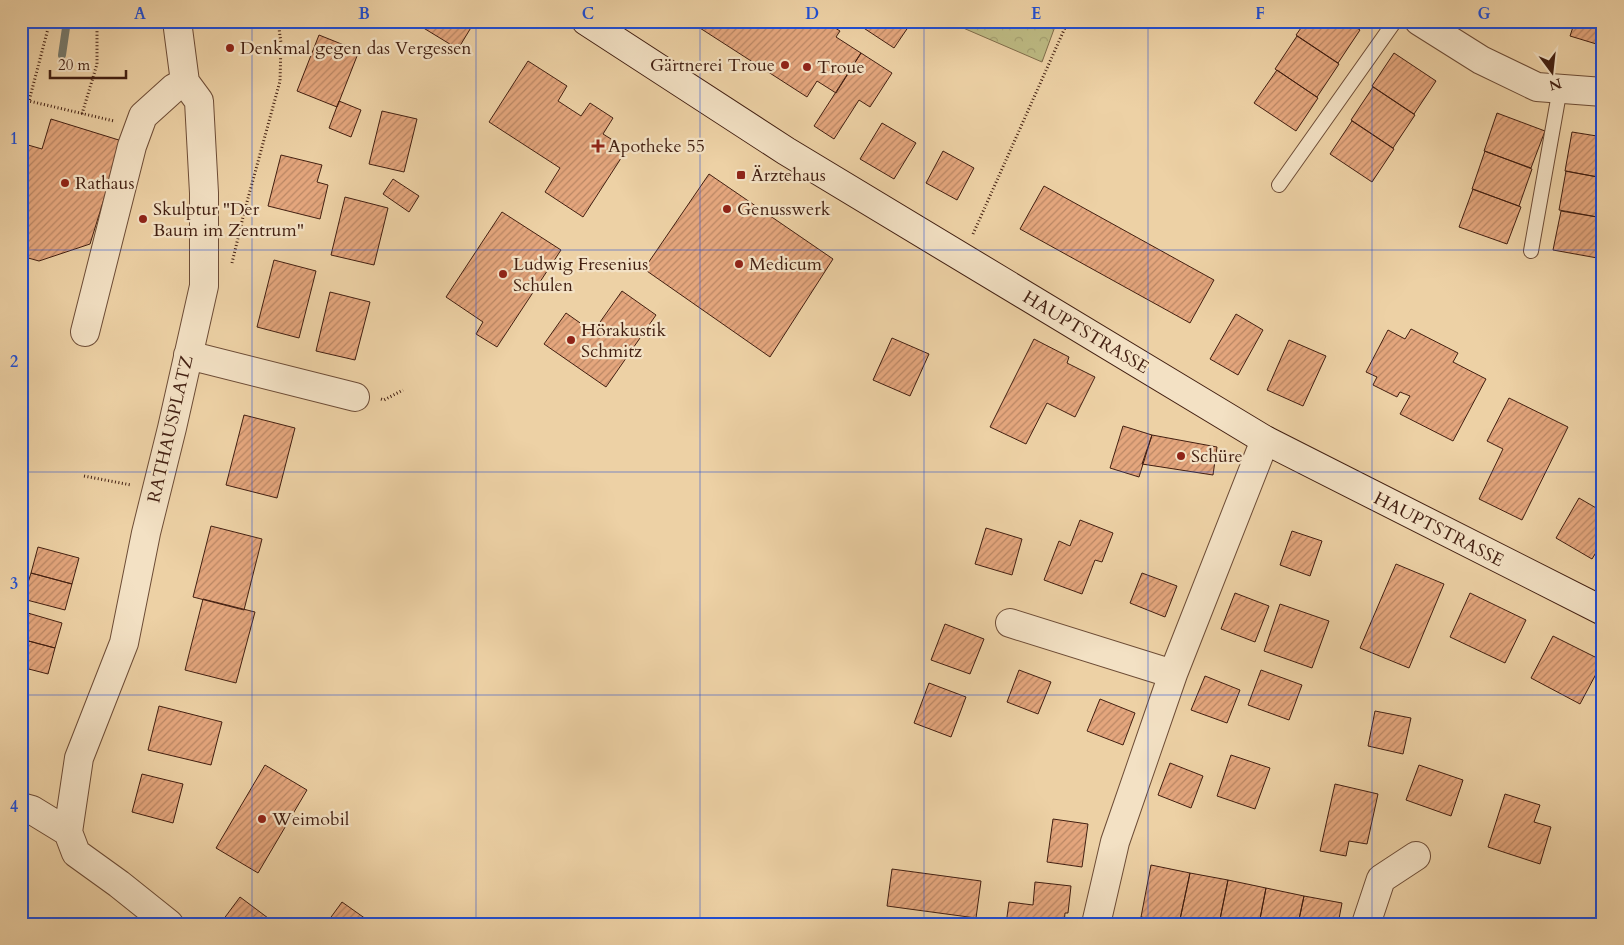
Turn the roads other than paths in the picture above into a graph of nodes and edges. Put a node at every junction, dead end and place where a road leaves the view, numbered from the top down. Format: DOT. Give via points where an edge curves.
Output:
graph roads {
  1 [pos="177,21"];
  2 [pos="586,21"];
  3 [pos="1395,21"];
  4 [pos="1419,21"];
  5 [pos="185,82"];
  6 [pos="1560,88"];
  7 [pos="1603,92"];
  8 [pos="1279,185"];
  9 [pos="1530,251"];
  10 [pos="85,332"];
  11 [pos="188,355"];
  12 [pos="355,396"];
  13 [pos="1265,440"];
  14 [pos="1603,612"];
  15 [pos="1010,623"];
  16 [pos="1172,674"];
  17 [pos="21,807"];
  18 [pos="68,832"];
  19 [pos="1416,856"];
  20 [pos="169,924"];
  21 [pos="1096,924"];
  22 [pos="1366,924"];
  1 -- 5 [label="street, RATHAUSPLATZ"];
  2 -- 13 [label="street, HAUPTSTRASSE" via="786,151"];
  3 -- 8 [label="lane"];
  4 -- 6 [label="street" via="1481,60 1537,86"];
  5 -- 10 [label="street" via="143,116"];
  5 -- 11 [label="street, RATHAUSPLATZ" via="199,100 204,193 204,286"];
  6 -- 7 [label="street"];
  6 -- 9 [label="lane"];
  11 -- 12 [label="street"];
  11 -- 18 [label="street, RATHAUSPLATZ" via="124,643 79,758"];
  13 -- 14 [label="street, HAUPTSTRASSE"];
  13 -- 16 [label="street"];
  15 -- 16 [label="street"];
  16 -- 21 [label="street" via="1115,842"];
  17 -- 18 [label="street" via="32,810"];
  18 -- 20 [label="street" via="76,853"];
  19 -- 22 [label="street" via="1381,878"];
}
